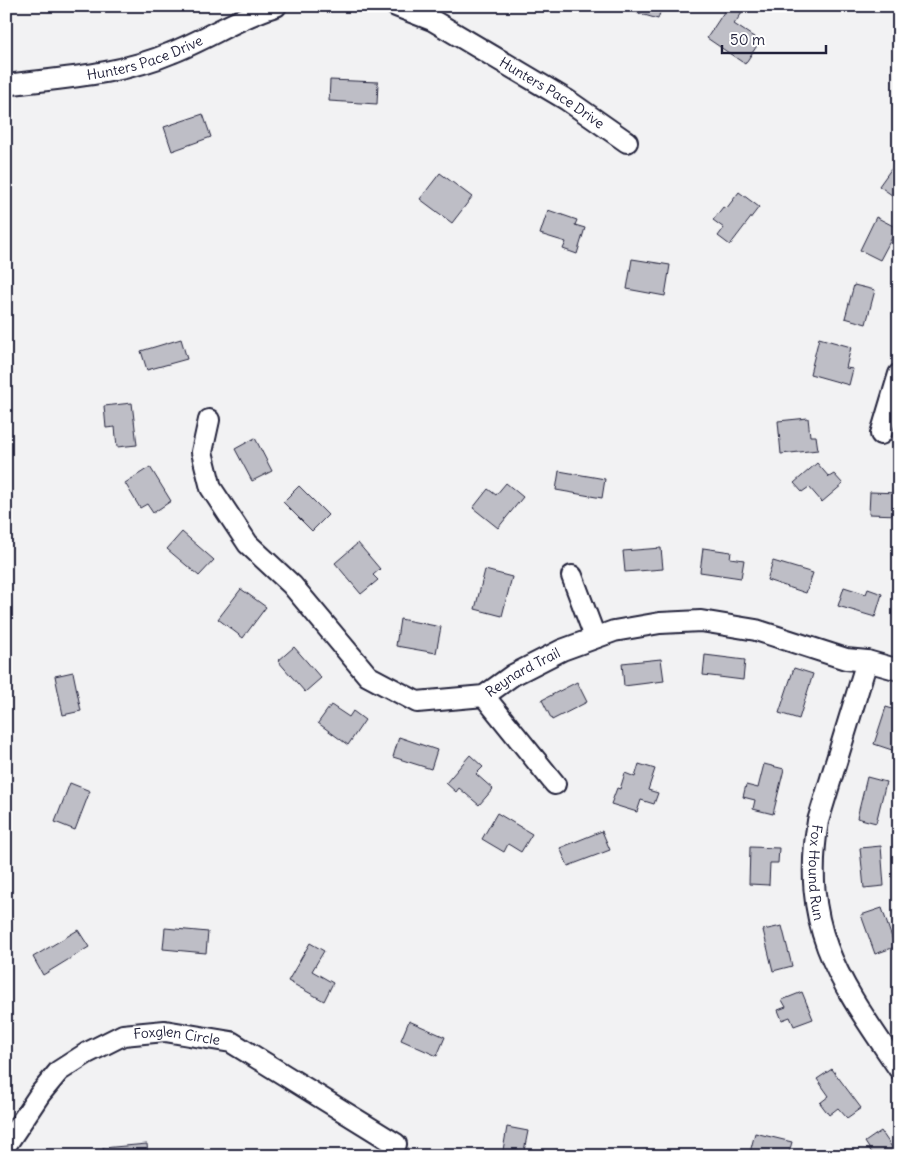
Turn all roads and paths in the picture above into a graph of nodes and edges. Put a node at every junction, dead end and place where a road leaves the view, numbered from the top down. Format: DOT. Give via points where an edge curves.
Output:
graph roads {
  1 [pos="276,6"];
  2 [pos="396,6"];
  3 [pos="6,85"];
  4 [pos="627,142"];
  5 [pos="899,374"];
  6 [pos="209,420"];
  7 [pos="881,434"];
  8 [pos="572,576"];
  9 [pos="595,637"];
  10 [pos="867,660"];
  11 [pos="899,670"];
  12 [pos="484,696"];
  13 [pos="555,784"];
  14 [pos="899,1069"];
  15 [pos="396,1144"];
  16 [pos="6,1145"];
  17 [pos="6,1152"];
  18 [pos="9,1156"];
  1 -- 3 [label="street, Hunters Pace Drive" via="232,23 170,54 108,72"];
  2 -- 4 [label="street, Hunters Pace Drive" via="432,20 567,100"];
  5 -- 7 [label="street"];
  6 -- 12 [label="street, Reynard Trail" via="202,452 211,488 248,544 292,585 368,676 417,702"];
  8 -- 9 [label="street"];
  9 -- 10 [label="street, Reynard Trail" via="660,623 702,621 756,630 846,658"];
  9 -- 12 [label="street, Reynard Trail" via="514,675"];
  10 -- 11 [label="street, Reynard Trail"];
  10 -- 14 [label="street, Fox Hound Run" via="818,821 814,882 820,923 832,962"];
  12 -- 13 [label="street"];
  15 -- 16 [label="street, Foxglen Circle" via="231,1042 165,1031 123,1036 59,1071"];
  17 -- 18 [label="street"];
}
